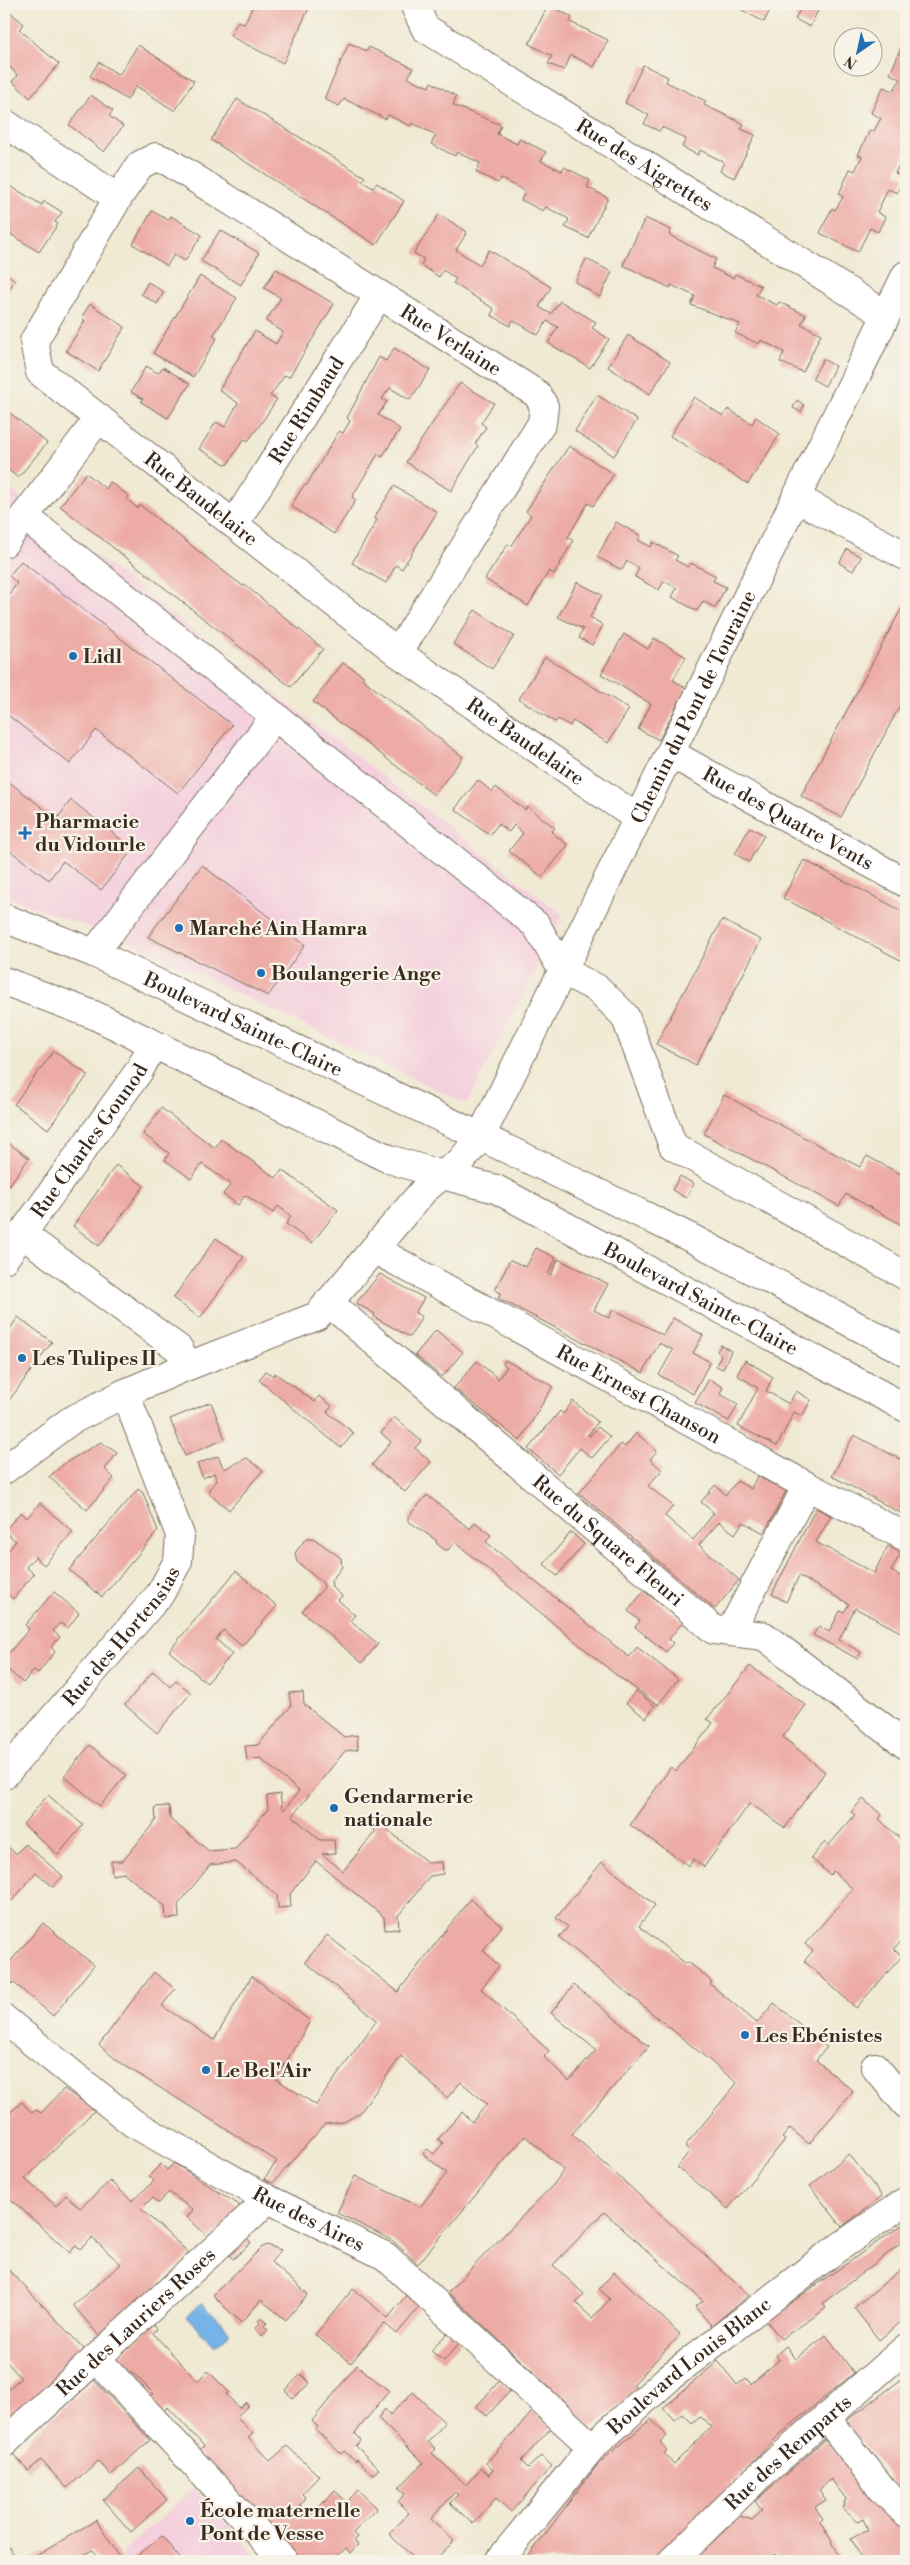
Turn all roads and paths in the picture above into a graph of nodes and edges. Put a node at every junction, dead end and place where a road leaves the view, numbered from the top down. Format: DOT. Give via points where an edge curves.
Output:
graph roads {
  1 [pos="414,4"];
  2 [pos="4,122"];
  3 [pos="118,198"];
  4 [pos="906,275"];
  5 [pos="379,295"];
  6 [pos="886,315"];
  7 [pos="99,418"];
  8 [pos="796,498"];
  9 [pos="24,516"];
  10 [pos="234,524"];
  11 [pos="4,542"];
  12 [pos="906,556"];
  13 [pos="398,652"];
  14 [pos="275,716"];
  15 [pos="670,753"];
  16 [pos="639,815"];
  17 [pos="906,883"];
  18 [pos="4,918"];
  19 [pos="94,953"];
  20 [pos="563,970"];
  21 [pos="4,981"];
  22 [pos="153,1044"];
  23 [pos="480,1138"];
  24 [pos="514,1152"];
  25 [pos="442,1176"];
  26 [pos="496,1189"];
  27 [pos="22,1234"];
  28 [pos="374,1248"];
  29 [pos="4,1259"];
  30 [pos="906,1276"];
  31 [pos="328,1302"];
  32 [pos="906,1352"];
  33 [pos="188,1366"];
  34 [pos="125,1393"];
  35 [pos="906,1408"];
  36 [pos="4,1470"];
  37 [pos="807,1486"];
  38 [pos="906,1537"];
  39 [pos="730,1632"];
  40 [pos="906,1745"];
  41 [pos="4,1775"];
  42 [pos="4,2019"];
  43 [pos="875,2067"];
  44 [pos="906,2104"];
  45 [pos="266,2198"];
  46 [pos="906,2201"];
  47 [pos="906,2348"];
  48 [pos="96,2358"];
  49 [pos="826,2418"];
  50 [pos="4,2444"];
  51 [pos="592,2447"];
  52 [pos="906,2514"];
  53 [pos="284,2561"];
  54 [pos="500,2561"];
  55 [pos="672,2561"];
  1 -- 6 [label="street, Rue des Aigrettes" via="425,28"];
  2 -- 3 [label="street"];
  3 -- 5 [label="street, Rue Verlaine" via="140,166 156,157 169,162"];
  3 -- 7 [label="street, Rue Baudelaire" via="34,341 40,372"];
  4 -- 6 [label="street, Chemin du Pont de Touraine"];
  5 -- 10 [label="street, Rue Rimbaud"];
  5 -- 13 [label="street, Rue Verlaine" via="536,394 544,406 542,423"];
  6 -- 8 [label="street, Chemin du Pont de Touraine"];
  7 -- 9 [label="street"];
  7 -- 10 [label="street, Rue Baudelaire"];
  8 -- 12 [label="street"];
  8 -- 15 [label="street, Chemin du Pont de Touraine"];
  9 -- 11 [label="street"];
  9 -- 14 [label="street"];
  10 -- 13 [label="street, Rue Baudelaire"];
  13 -- 16 [label="street, Rue Baudelaire" via="627,811"];
  14 -- 19 [label="street"];
  14 -- 20 [label="street" via="536,925"];
  15 -- 16 [label="street, Chemin du Pont de Touraine"];
  15 -- 17 [label="street, Rue des Quatre Vents"];
  16 -- 20 [label="street, Chemin du Pont de Touraine"];
  18 -- 19 [label="street, Boulevard Sainte-Claire"];
  19 -- 23 [label="street, Boulevard Sainte-Claire"];
  20 -- 23 [label="street, Chemin du Pont de Touraine"];
  20 -- 30 [label="street" via="598,989 625,1016 673,1146"];
  21 -- 22 [label="street, Boulevard Sainte-Claire" via="94,1015"];
  22 -- 25 [label="street, Boulevard Sainte-Claire" via="389,1159"];
  22 -- 27 [label="street, Rue Charles Gounod" via="139,1072"];
  23 -- 24 [label="street, Boulevard Sainte-Claire"];
  23 -- 25 [label="street" via="460,1162"];
  24 -- 26 [label="street"];
  24 -- 32 [label="street, Boulevard Sainte-Claire" via="693,1239"];
  25 -- 26 [label="street, Boulevard Sainte-Claire"];
  25 -- 28 [label="street" via="424,1190"];
  26 -- 35 [label="street, Boulevard Sainte-Claire"];
  27 -- 29 [label="street, Rue Charles Gounod"];
  27 -- 33 [label="street" via="179,1349"];
  28 -- 31 [label="street"];
  28 -- 37 [label="street, Rue Ernest Chanson"];
  31 -- 33 [label="street" via="317,1316 304,1323"];
  31 -- 39 [label="street, Rue du Square Fleuri" via="714,1630"];
  33 -- 34 [label="street"];
  34 -- 36 [label="street" via="70,1420"];
  34 -- 41 [label="street, Rue des Hortensias" via="180,1535 178,1561 160,1594"];
  37 -- 38 [label="street, Rue Ernest Chanson"];
  37 -- 39 [label="street"];
  39 -- 40 [label="street, Rue du Square Fleuri" via="764,1636"];
  42 -- 45 [label="street, Rue des Aires" via="133,2123"];
  43 -- 44 [label="street"];
  45 -- 48 [label="street, Rue des Lauriers Roses" via="257,2210"];
  45 -- 51 [label="street, Rue des Aires" via="385,2256"];
  46 -- 51 [label="street, Boulevard Louis Blanc" via="828,2255 671,2376"];
  47 -- 49 [label="street, Rue des Remparts"];
  48 -- 50 [label="street, Rue des Lauriers Roses"];
  48 -- 53 [label="street"];
  49 -- 52 [label="street"];
  49 -- 55 [label="street, Rue des Remparts" via="757,2478"];
  51 -- 54 [label="street, Boulevard Louis Blanc"];
}
